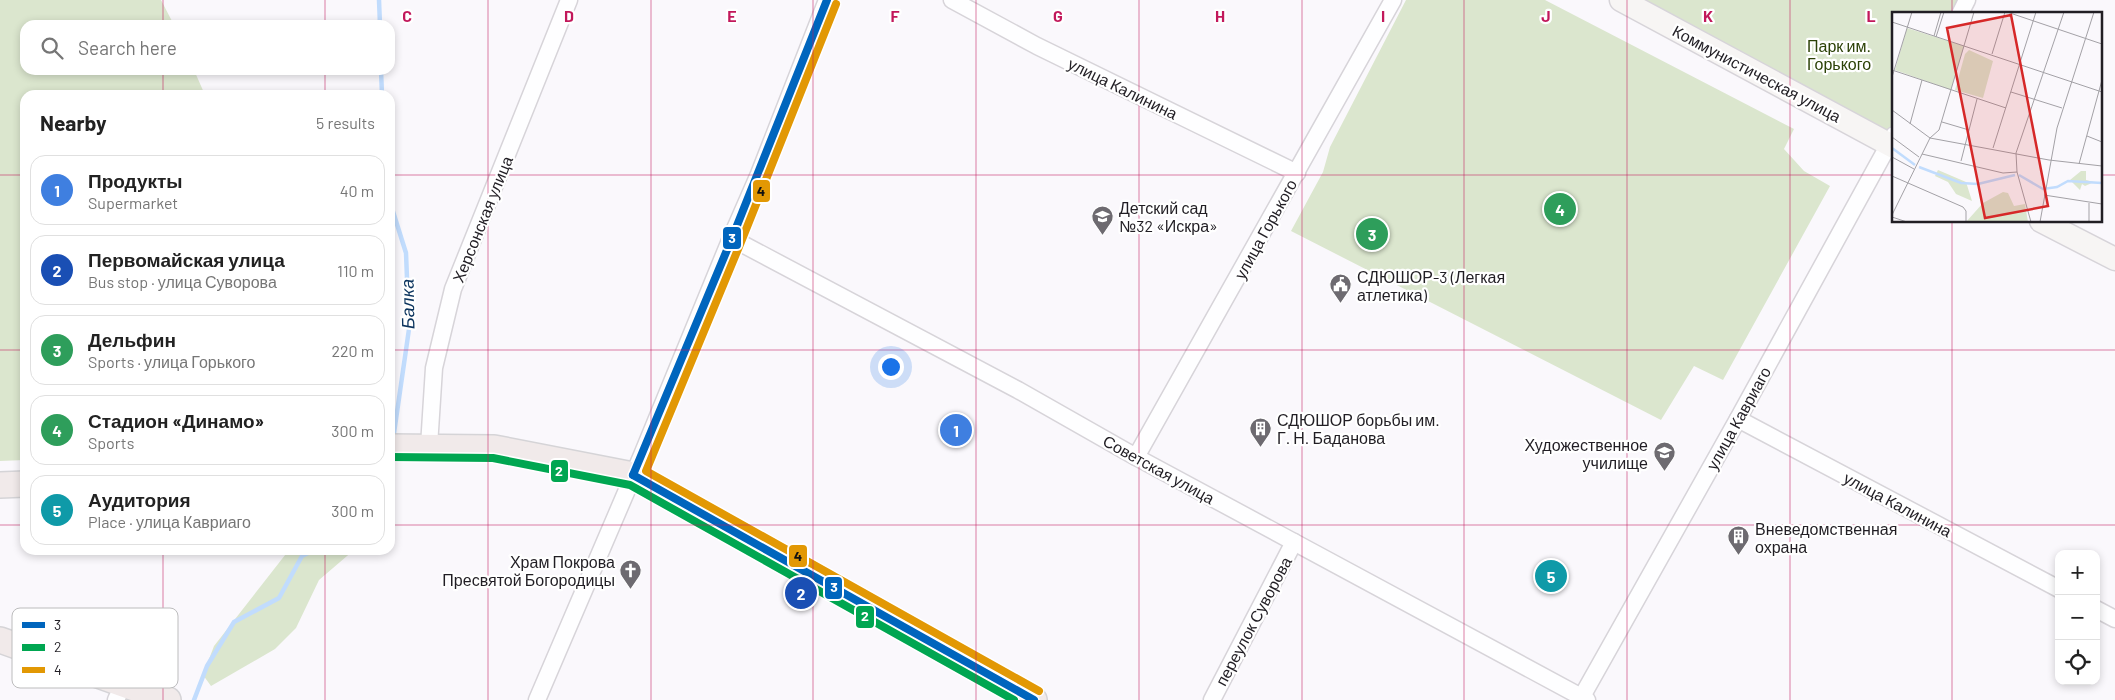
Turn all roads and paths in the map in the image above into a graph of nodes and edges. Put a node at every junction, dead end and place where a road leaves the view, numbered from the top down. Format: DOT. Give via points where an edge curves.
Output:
graph roads {
  1 [pos="569,0"];
  2 [pos="827,0"];
  3 [pos="952,0"];
  4 [pos="1393,0"];
  5 [pos="1621,0"];
  6 [pos="1967,0"];
  7 [pos="978,7"];
  8 [pos="1961,12"];
  9 [pos="1892,142"];
  10 [pos="1297,173"];
  11 [pos="2043,222"];
  12 [pos="731,238"];
  13 [pos="2115,259"];
  14 [pos="1738,419"];
  15 [pos="428,446"];
  16 [pos="395,448"];
  17 [pos="1136,457"];
  18 [pos="633,475"];
  19 [pos="20,484"];
  20 [pos="0,485"];
  21 [pos="1294,542"];
  22 [pos="2055,587"];
  23 [pos="2100,611"];
  24 [pos="2115,619"];
  25 [pos="0,640"];
  26 [pos="12,645"];
  27 [pos="119,692"];
  28 [pos="1583,699"];
  29 [pos="168,700"];
  30 [pos="537,700"];
  31 [pos="1034,700"];
  32 [pos="1212,700"];
  1 -- 15 [label="street, Херсонская улица" via="453,289 434,368"];
  2 -- 12 [label="street"];
  3 -- 7 [label="street, улица Калинина"];
  4 -- 10 [label="street, улица Горького"];
  5 -- 9 [label="main road, Коммунистическая улица"];
  6 -- 8 [label="street"];
  7 -- 10 [label="street, улица Калинина" via="1049,53"];
  9 -- 14 [label="street, улица Кавриаго"];
  10 -- 17 [label="street, улица Горького"];
  11 -- 13 [label="main road"];
  12 -- 17 [label="street, Советская улица" via="1018,390"];
  12 -- 18 [label="street"];
  14 -- 22 [label="street, улица Калинина"];
  14 -- 28 [label="street, улица Кавриаго"];
  15 -- 16 [label="main road"];
  15 -- 18 [label="main road" via="494,448"];
  17 -- 21 [label="street, Советская улица"];
  18 -- 30 [label="street"];
  18 -- 31 [label="main road"];
  19 -- 20 [label="main road"];
  21 -- 28 [label="street, Советская улица"];
  21 -- 32 [label="street, переулок Суворова"];
  23 -- 24 [label="street"];
  25 -- 26 [label="main road"];
  27 -- 29 [label="main road"];
}
